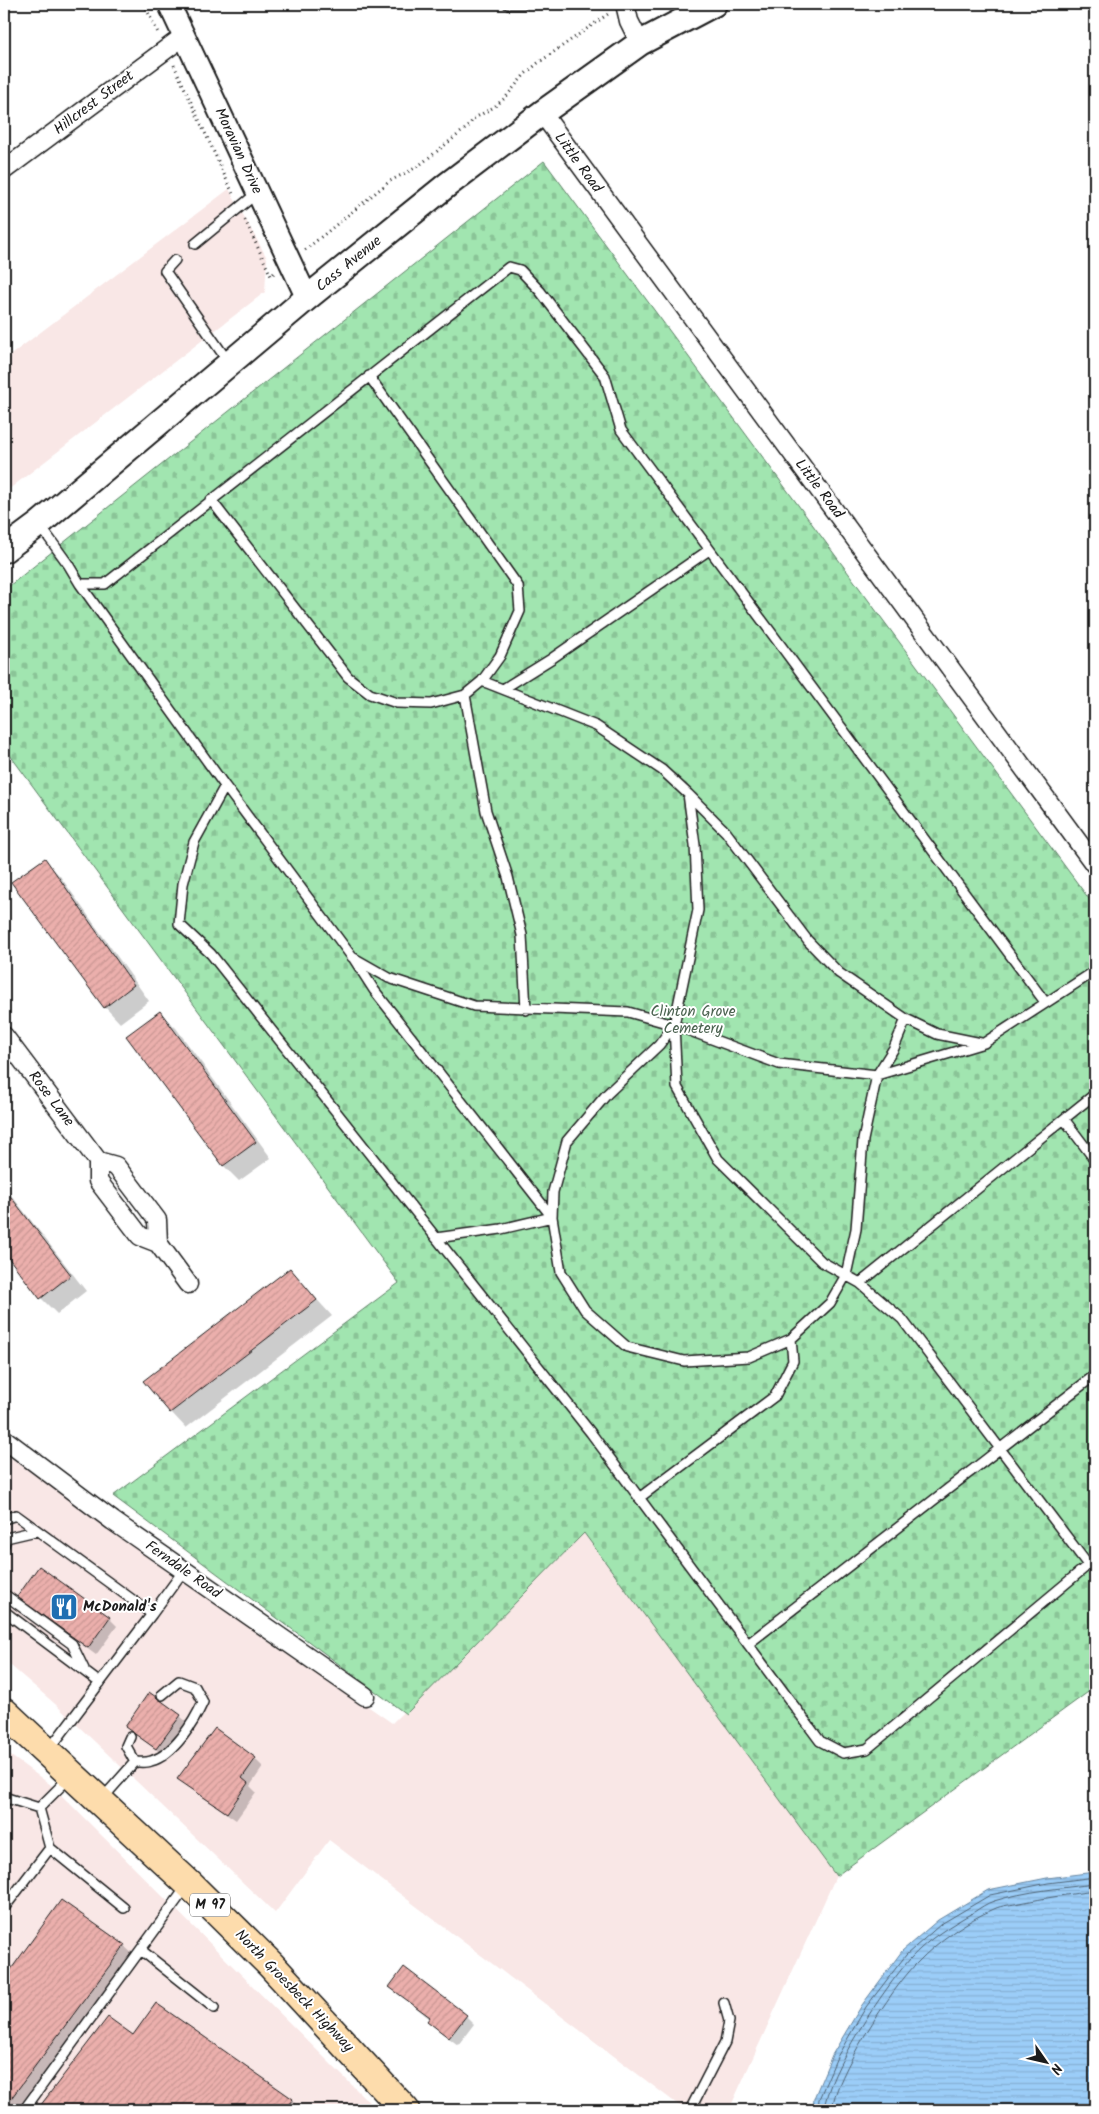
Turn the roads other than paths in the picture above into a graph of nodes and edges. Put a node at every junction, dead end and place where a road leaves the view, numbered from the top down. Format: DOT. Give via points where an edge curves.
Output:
graph roads {
  1 [pos="169,4"];
  2 [pos="508,4"];
  3 [pos="523,4"];
  4 [pos="625,4"];
  5 [pos="714,4"];
  6 [pos="184,36"];
  7 [pos="640,43"];
  8 [pos="542,113"];
  9 [pos="4,170"];
  10 [pos="258,192"];
  11 [pos="195,244"];
  12 [pos="175,260"];
  13 [pos="307,298"];
  14 [pos="229,364"];
  15 [pos="369,376"];
  16 [pos="211,500"];
  17 [pos="38,524"];
  18 [pos="4,550"];
  19 [pos="709,550"];
  20 [pos="80,584"];
  21 [pos="482,681"];
  22 [pos="503,689"];
  23 [pos="465,695"];
  24 [pos="225,786"];
  25 [pos="688,794"];
  26 [pos="1095,865"];
  27 [pos="352,957"];
  28 [pos="1095,971"];
  29 [pos="1045,1002"];
  30 [pos="526,1010"];
  31 [pos="906,1019"];
  32 [pos="674,1025"];
  33 [pos="4,1036"];
  34 [pos="984,1043"];
  35 [pos="877,1075"];
  36 [pos="1095,1094"];
  37 [pos="1064,1119"];
  38 [pos="1095,1160"];
  39 [pos="98,1161"];
  40 [pos="552,1217"];
  41 [pos="436,1238"];
  42 [pos="158,1243"];
  43 [pos="846,1275"];
  44 [pos="860,1283"];
  45 [pos="188,1284"];
  46 [pos="791,1339"];
  47 [pos="1095,1375"];
  48 [pos="4,1439"];
  49 [pos="999,1448"];
  50 [pos="639,1498"];
  51 [pos="4,1519"];
  52 [pos="36,1531"];
  53 [pos="4,1540"];
  54 [pos="1092,1562"];
  55 [pos="184,1570"];
  56 [pos="4,1594"];
  57 [pos="4,1611"];
  58 [pos="152,1614"];
  59 [pos="748,1644"];
  60 [pos="86,1672"];
  61 [pos="100,1683"];
  62 [pos="162,1695"];
  63 [pos="365,1696"];
  64 [pos="4,1712"];
  65 [pos="130,1737"];
  66 [pos="47,1751"];
  67 [pos="135,1762"];
  68 [pos="72,1775"];
  69 [pos="5,1799"];
  70 [pos="100,1801"];
  71 [pos="39,1808"];
  72 [pos="50,1848"];
  73 [pos="189,1884"];
  74 [pos="4,1908"];
  75 [pos="124,1908"];
  76 [pos="141,1950"];
  77 [pos="724,2003"];
  78 [pos="214,2008"];
  79 [pos="24,2110"];
  80 [pos="405,2110"];
  81 [pos="690,2110"];
  1 -- 6 [label="street, Moravian Drive"];
  2 -- 3 [label="lane"];
  4 -- 7 [label="street"];
  5 -- 7 [label="main road, Cass Avenue"];
  6 -- 9 [label="street, Hillcrest Street"];
  6 -- 10 [label="street, Moravian Drive"];
  7 -- 8 [label="main road, Cass Avenue"];
  8 -- 13 [label="main road, Cass Avenue"];
  8 -- 26 [label="street, Little Road"];
  10 -- 11 [label="lane"];
  10 -- 13 [label="street, Moravian Drive"];
  12 -- 14 [label="lane" via="164,271"];
  13 -- 14 [label="main road, Cass Avenue"];
  14 -- 17 [label="main road, Cass Avenue"];
  15 -- 16 [label="lane"];
  15 -- 19 [label="lane" via="509,267 520,270 605,376 621,430"];
  15 -- 21 [label="lane" via="518,586 520,611 500,656"];
  16 -- 20 [label="lane" via="105,584"];
  16 -- 23 [label="lane" via="348,677 370,694 398,703 431,704"];
  17 -- 18 [label="main road, Cass Avenue"];
  17 -- 20 [label="lane"];
  19 -- 22 [label="lane"];
  19 -- 29 [label="lane"];
  20 -- 24 [label="lane"];
  21 -- 22 [label="lane"];
  21 -- 23 [label="lane"];
  22 -- 25 [label="lane" via="596,726 662,770"];
  23 -- 30 [label="lane" via="486,811 508,877 522,935"];
  24 -- 27 [label="lane"];
  24 -- 41 [label="lane" via="194,842 183,884 179,924 211,954"];
  25 -- 31 [label="lane" via="726,832 808,941 839,973"];
  25 -- 32 [label="lane" via="695,845 698,910"];
  27 -- 30 [label="lane" via="389,978 474,1006"];
  27 -- 40 [label="lane" via="374,990"];
  28 -- 29 [label="lane"];
  29 -- 34 [label="lane"];
  30 -- 32 [label="lane" via="628,1012"];
  31 -- 34 [label="lane" via="937,1034"];
  31 -- 35 [label="lane" via="894,1048"];
  32 -- 35 [label="lane" via="779,1064"];
  32 -- 40 [label="lane" via="659,1045 607,1094 567,1141 553,1192"];
  32 -- 43 [label="lane" via="677,1087 718,1159 822,1262"];
  33 -- 39 [label="street, Rose Lane"];
  34 -- 35 [label="lane"];
  35 -- 43 [label="lane" via="863,1140 856,1230"];
  36 -- 37 [label="lane"];
  37 -- 38 [label="lane"];
  37 -- 44 [label="lane"];
  39 -- 42 [label="street, Rose Lane" via="98,1180 140,1236"];
  39 -- 42 [label="street, Rose Lane" via="116,1166 157,1220"];
  40 -- 41 [label="lane" via="501,1229"];
  40 -- 46 [label="lane" via="561,1272 585,1310 627,1347 684,1360 749,1357"];
  41 -- 50 [label="lane"];
  42 -- 45 [label="street, Rose Lane"];
  43 -- 44 [label="lane"];
  43 -- 46 [label="lane" via="830,1303"];
  44 -- 49 [label="lane" via="902,1320"];
  46 -- 50 [label="lane" via="793,1361 775,1396"];
  47 -- 49 [label="lane"];
  48 -- 55 [label="street, Ferndale Road"];
  49 -- 54 [label="lane"];
  49 -- 59 [label="lane"];
  50 -- 59 [label="lane"];
  51 -- 52 [label="lane" via="16,1516"];
  52 -- 53 [label="lane"];
  52 -- 58 [label="lane"];
  54 -- 59 [label="lane" via="867,1749 843,1753 820,1741"];
  55 -- 58 [label="lane"];
  55 -- 63 [label="street, Ferndale Road"];
  56 -- 60 [label="lane" via="72,1644"];
  57 -- 60 [label="lane"];
  58 -- 61 [label="lane"];
  60 -- 61 [label="lane"];
  61 -- 66 [label="lane"];
  62 -- 67 [label="lane" via="179,1681 195,1687 203,1702 194,1721 168,1752 151,1761"];
  64 -- 66 [label="main road, North Groesbeck Highway / M 97"];
  65 -- 67 [label="lane" via="126,1746"];
  66 -- 68 [label="main road, North Groesbeck Highway / M 97"];
  67 -- 70 [label="lane"];
  68 -- 70 [label="main road, North Groesbeck Highway / M 97"];
  68 -- 71 [label="lane"];
  69 -- 71 [label="lane"];
  70 -- 73 [label="main road, North Groesbeck Highway / M 97"];
  71 -- 72 [label="lane"];
  72 -- 74 [label="lane"];
  72 -- 75 [label="lane"];
  73 -- 76 [label="lane"];
  73 -- 80 [label="main road, North Groesbeck Highway / M 97" via="312,2008"];
  76 -- 78 [label="lane"];
  76 -- 79 [label="lane"];
  77 -- 81 [label="lane" via="729,2021 725,2042"];
}
